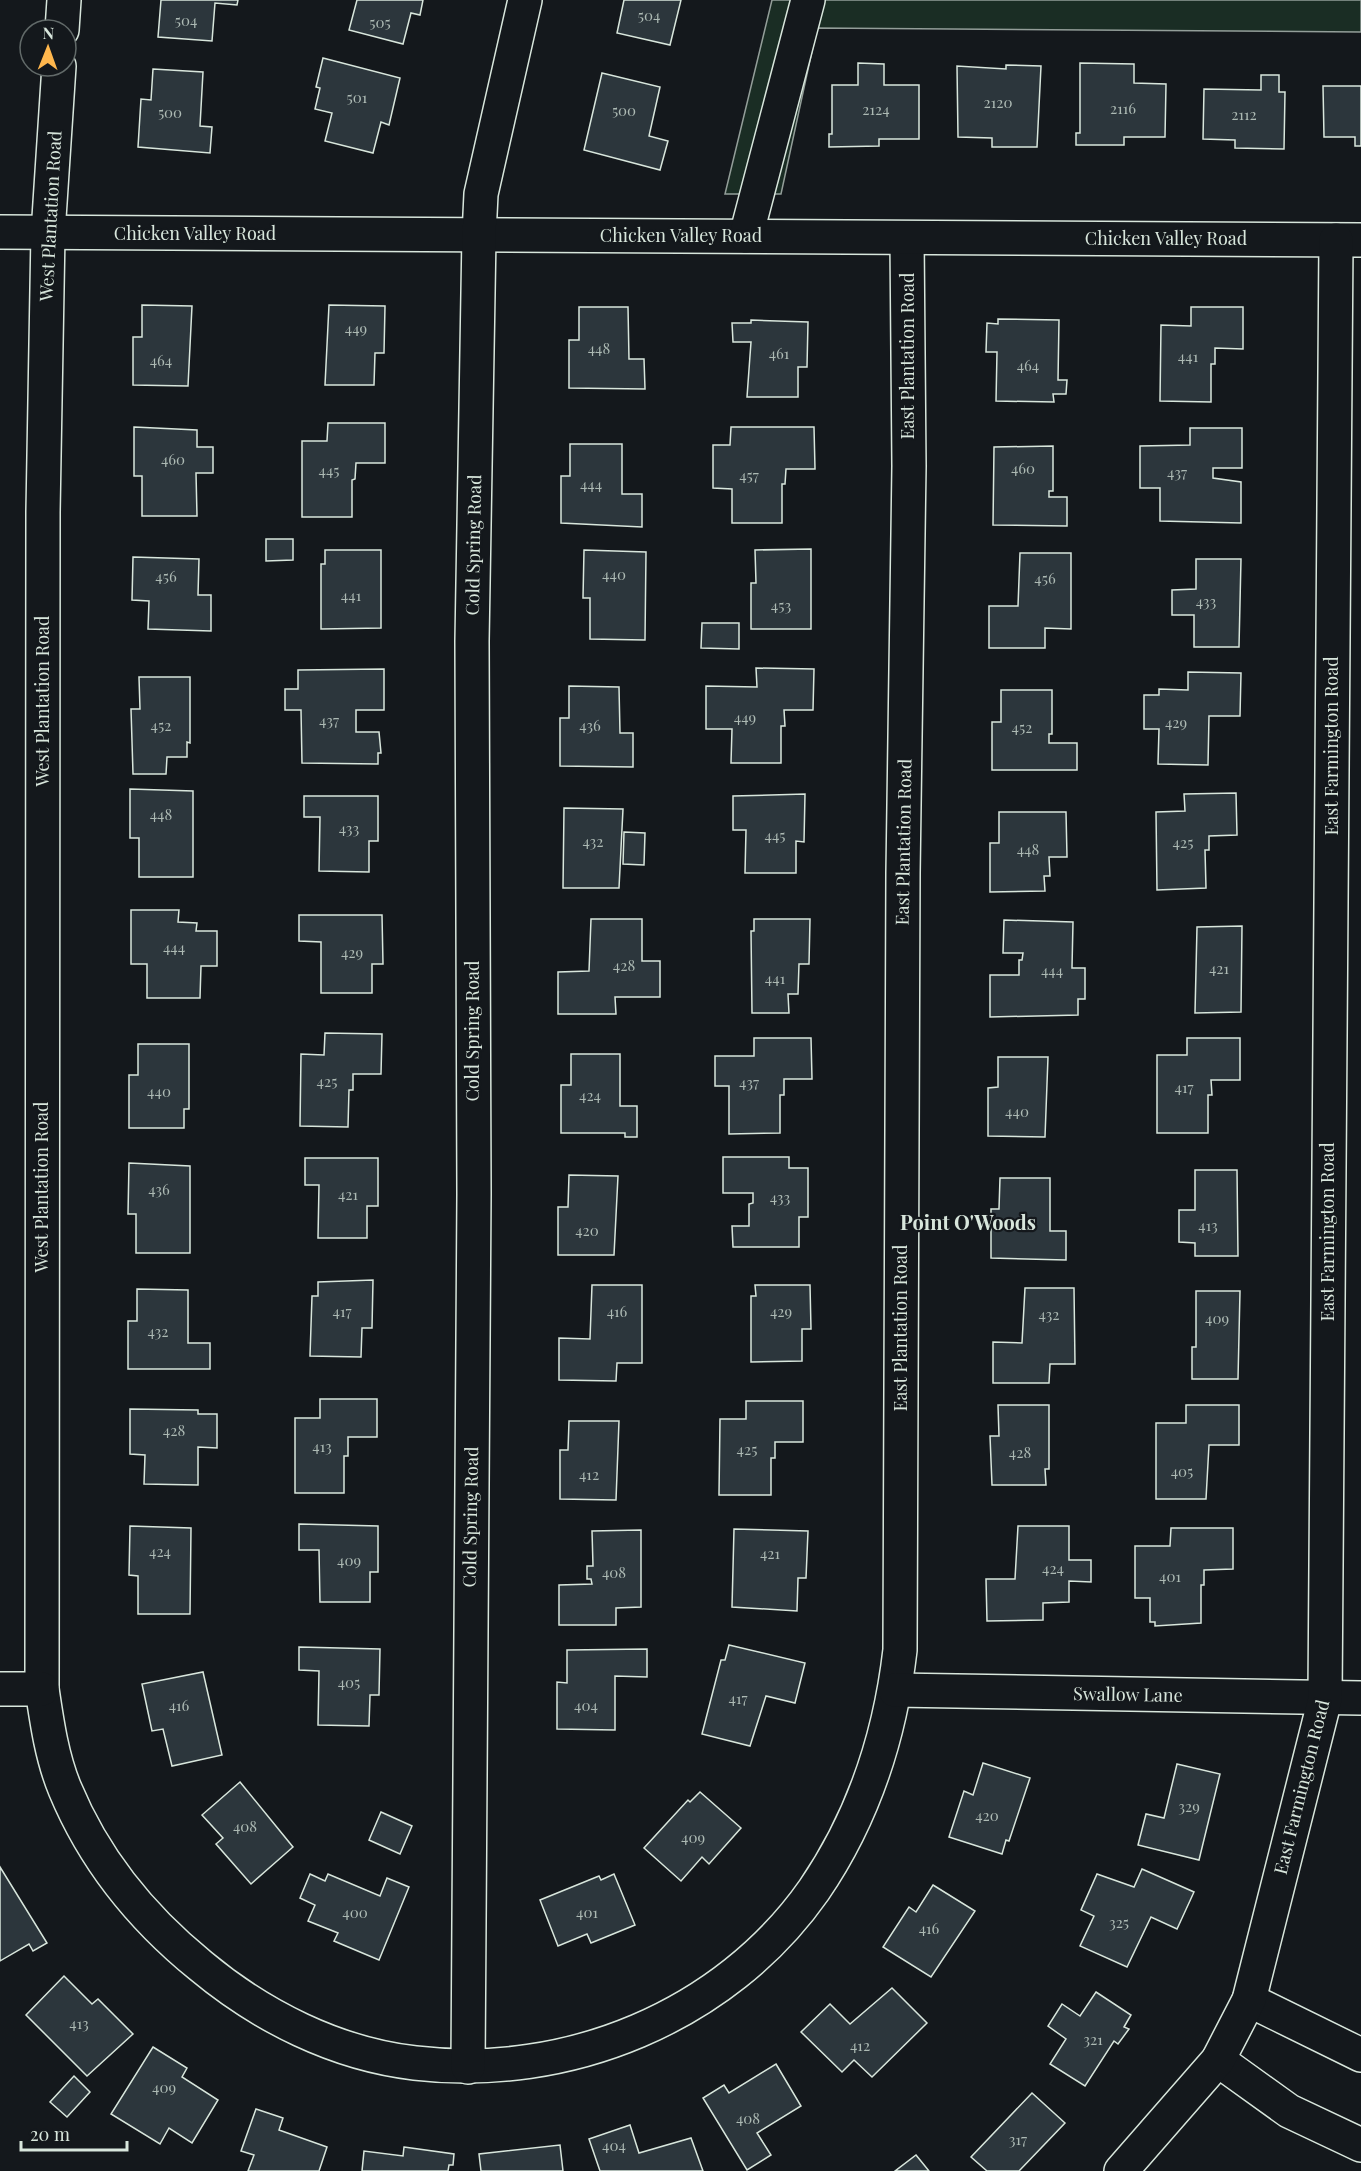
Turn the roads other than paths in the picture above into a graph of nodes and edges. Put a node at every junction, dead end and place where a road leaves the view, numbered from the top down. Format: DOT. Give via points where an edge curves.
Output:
graph roads {
  1 [pos="64,0"];
  2 [pos="525,0"];
  3 [pos="808,0"];
  4 [pos="63,18"];
  5 [pos="58,78"];
  6 [pos="0,232"];
  7 [pos="48,233"];
  8 [pos="479,236"];
  9 [pos="746,236"];
  10 [pos="907,238"];
  11 [pos="1348,240"];
  12 [pos="0,1689"];
  13 [pos="42,1689"];
  14 [pos="895,1690"];
  15 [pos="1361,1698"];
  16 [pos="1325,1699"];
  17 [pos="1249,2000"];
  18 [pos="1361,2055"];
  19 [pos="1218,2060"];
  20 [pos="468,2067"];
  21 [pos="1361,2145"];
  22 [pos="1121,2171"];
  1 -- 4 [label="street"];
  2 -- 8 [label="street, Cold Spring Road" via="481,194"];
  3 -- 9 [label="street"];
  5 -- 7 [label="street, West Plantation Road"];
  6 -- 7 [label="street, Chicken Valley Road"];
  7 -- 8 [label="street, Chicken Valley Road"];
  7 -- 13 [label="street, West Plantation Road" via="43,512"];
  8 -- 9 [label="street, Chicken Valley Road"];
  8 -- 20 [label="street, Cold Spring Road" via="472,641 474,1194"];
  9 -- 10 [label="street, Chicken Valley Road"];
  10 -- 11 [label="street, Chicken Valley Road"];
  10 -- 14 [label="street, East Plantation Road" via="909,466 900,1650"];
  11 -- 16 [label="street, East Farmington Road"];
  12 -- 13 [label="street"];
  13 -- 20 [label="street, West Plantation Road" via="51,1745 65,1789 100,1855 170,1941 228,1988 317,2037 377,2056"];
  14 -- 16 [label="street, Swallow Lane"];
  14 -- 20 [label="street, East Plantation Road" via="871,1784 845,1840 806,1899 773,1938 728,1979 647,2028 603,2045 533,2062"];
  15 -- 16 [label="street, Swallow Lane"];
  16 -- 17 [label="street, East Farmington Road"];
  17 -- 18 [label="street"];
  17 -- 19 [label="street, East Farmington Road"];
  19 -- 21 [label="street" via="1289,2111"];
  19 -- 22 [label="street, East Farmington Road"];
}
